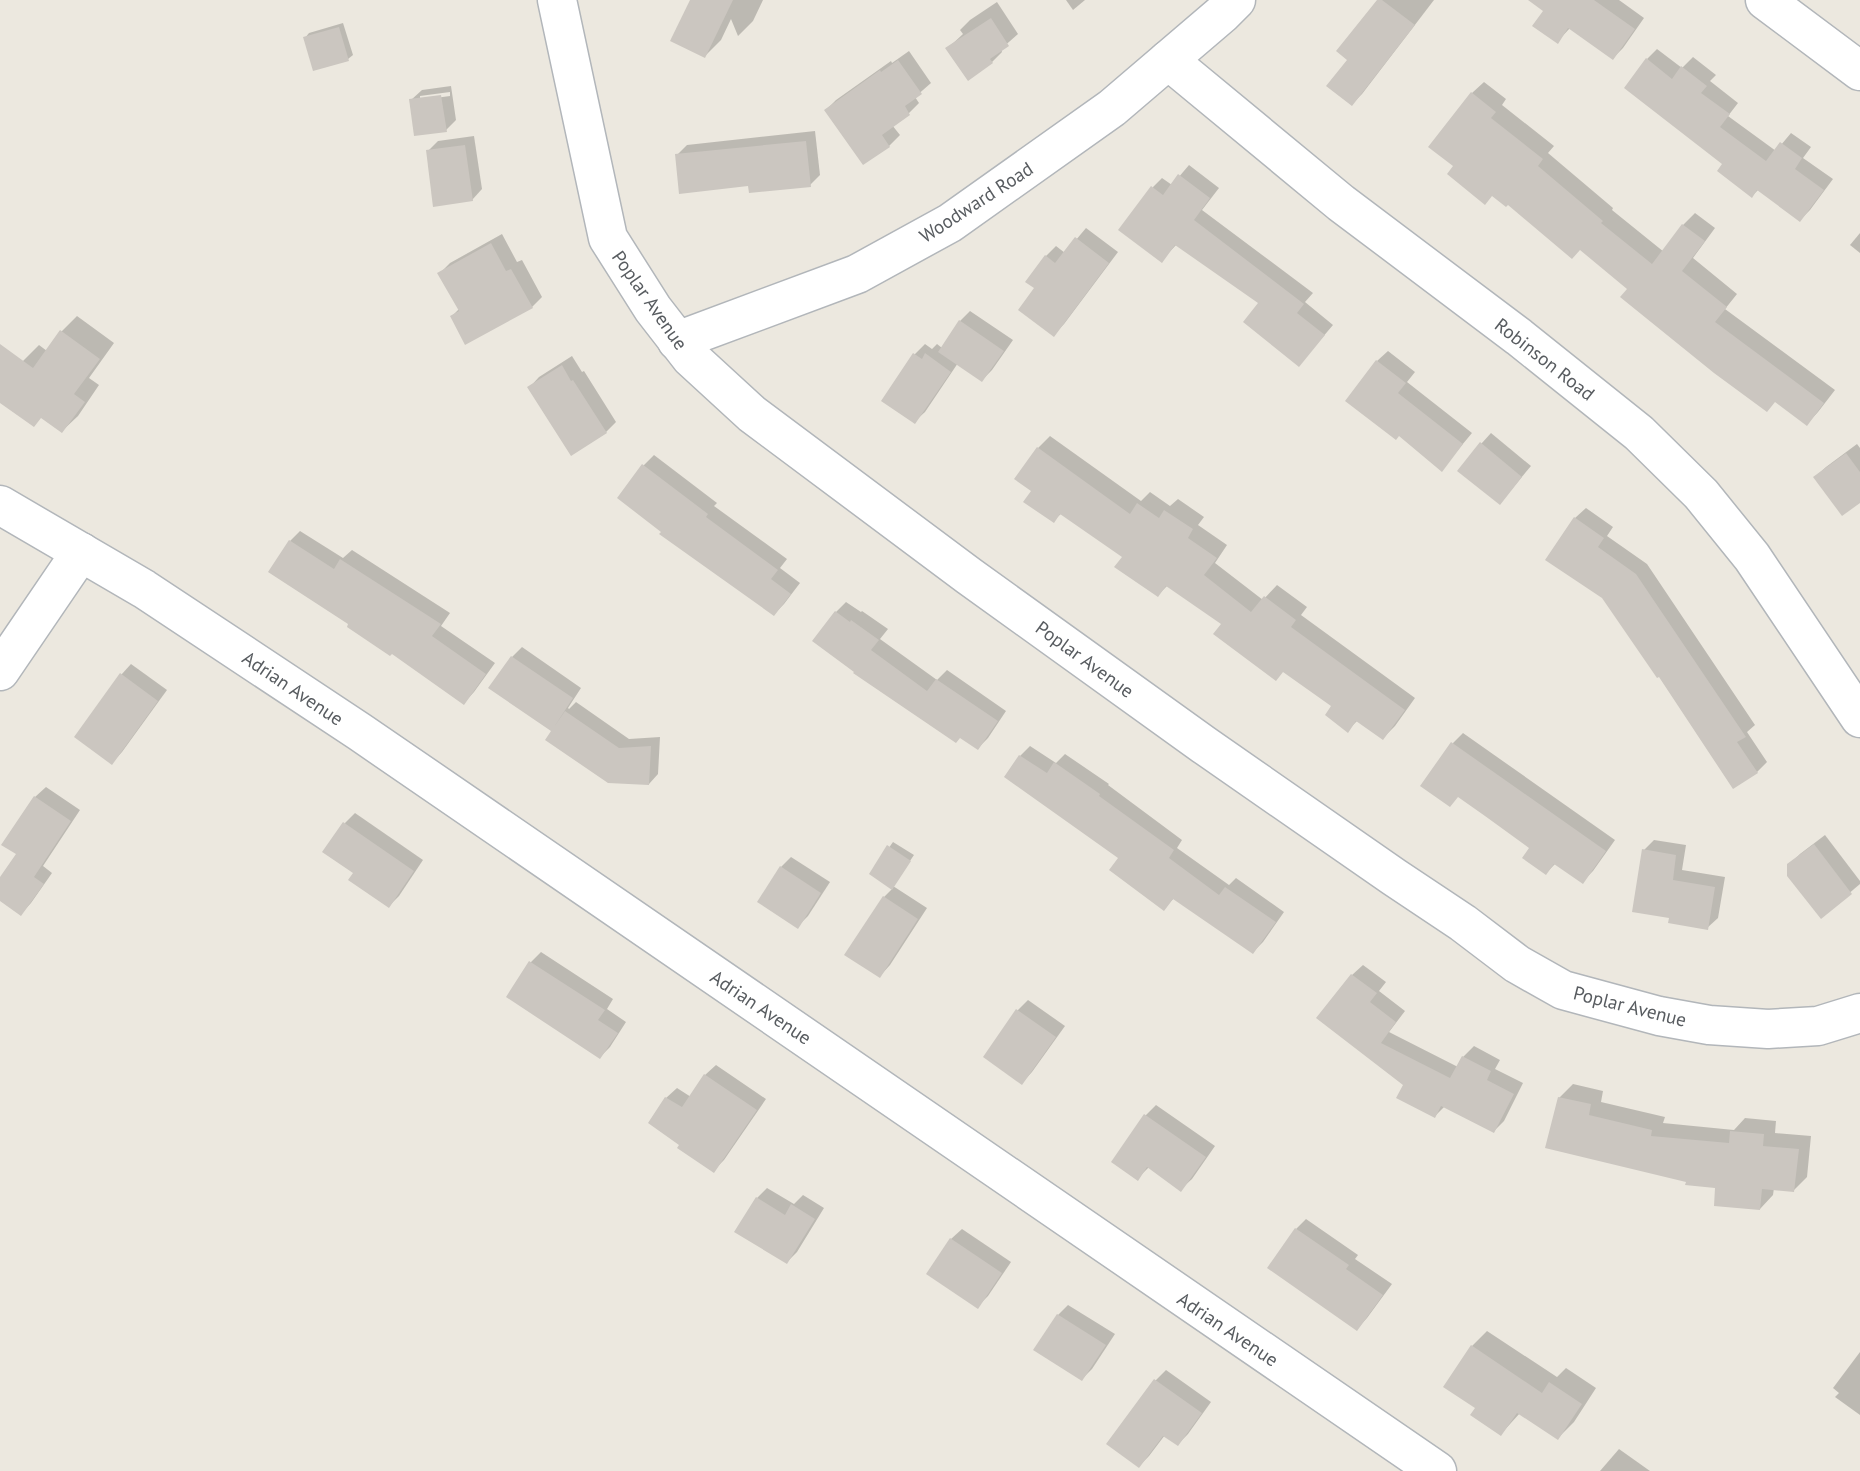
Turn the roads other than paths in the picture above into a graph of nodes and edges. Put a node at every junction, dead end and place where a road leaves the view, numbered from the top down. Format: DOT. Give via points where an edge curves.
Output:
graph roads {
  1 [pos="557,0"];
  2 [pos="1236,0"];
  3 [pos="1765,0"];
  4 [pos="1168,60"];
  5 [pos="1860,71"];
  6 [pos="677,341"];
  7 [pos="0,505"];
  8 [pos="81,552"];
  9 [pos="0,671"];
  10 [pos="1860,718"];
  11 [pos="1860,1013"];
  12 [pos="1437,1471"];
  1 -- 6 [label="street, Poplar Avenue" via="608,238"];
  2 -- 4 [label="street, Woodward Road"];
  3 -- 5 [label="street"];
  4 -- 6 [label="street, Woodward Road" via="1112,108 950,223 857,274"];
  4 -- 10 [label="street, Robinson Road" via="1342,203 1639,433 1702,494 1752,557"];
  6 -- 11 [label="street, Poplar Avenue" via="752,414 969,576 1517,964 1563,990 1709,1025 1818,1026"];
  7 -- 8 [label="street, Adrian Avenue"];
  8 -- 9 [label="street"];
  8 -- 12 [label="street, Adrian Avenue" via="360,732"];
}
